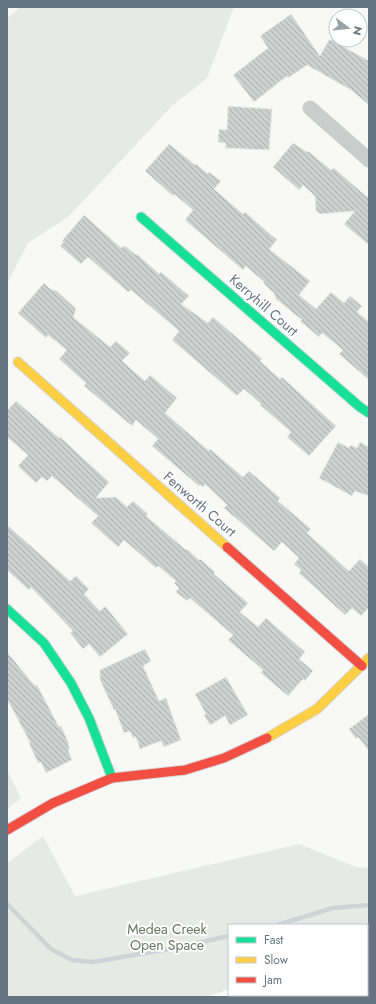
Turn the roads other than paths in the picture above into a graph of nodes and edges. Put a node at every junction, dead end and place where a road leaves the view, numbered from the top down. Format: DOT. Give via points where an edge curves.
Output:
graph roads {
  1 [pos="310,108"];
  2 [pos="369,160"];
  3 [pos="141,217"];
  4 [pos="18,362"];
  5 [pos="369,413"];
  6 [pos="7,609"];
  7 [pos="369,658"];
  8 [pos="362,666"];
  9 [pos="112,778"];
  10 [pos="7,830"];
  1 -- 2 [label="street"];
  3 -- 5 [label="street, Kerryhill Court"];
  4 -- 8 [label="street, Fenworth Court"];
  6 -- 9 [label="street" via="44,644 71,683 89,718"];
  7 -- 8 [label="street"];
  8 -- 9 [label="street" via="317,709 273,735 224,758 185,770"];
  9 -- 10 [label="street" via="53,803"];
}
